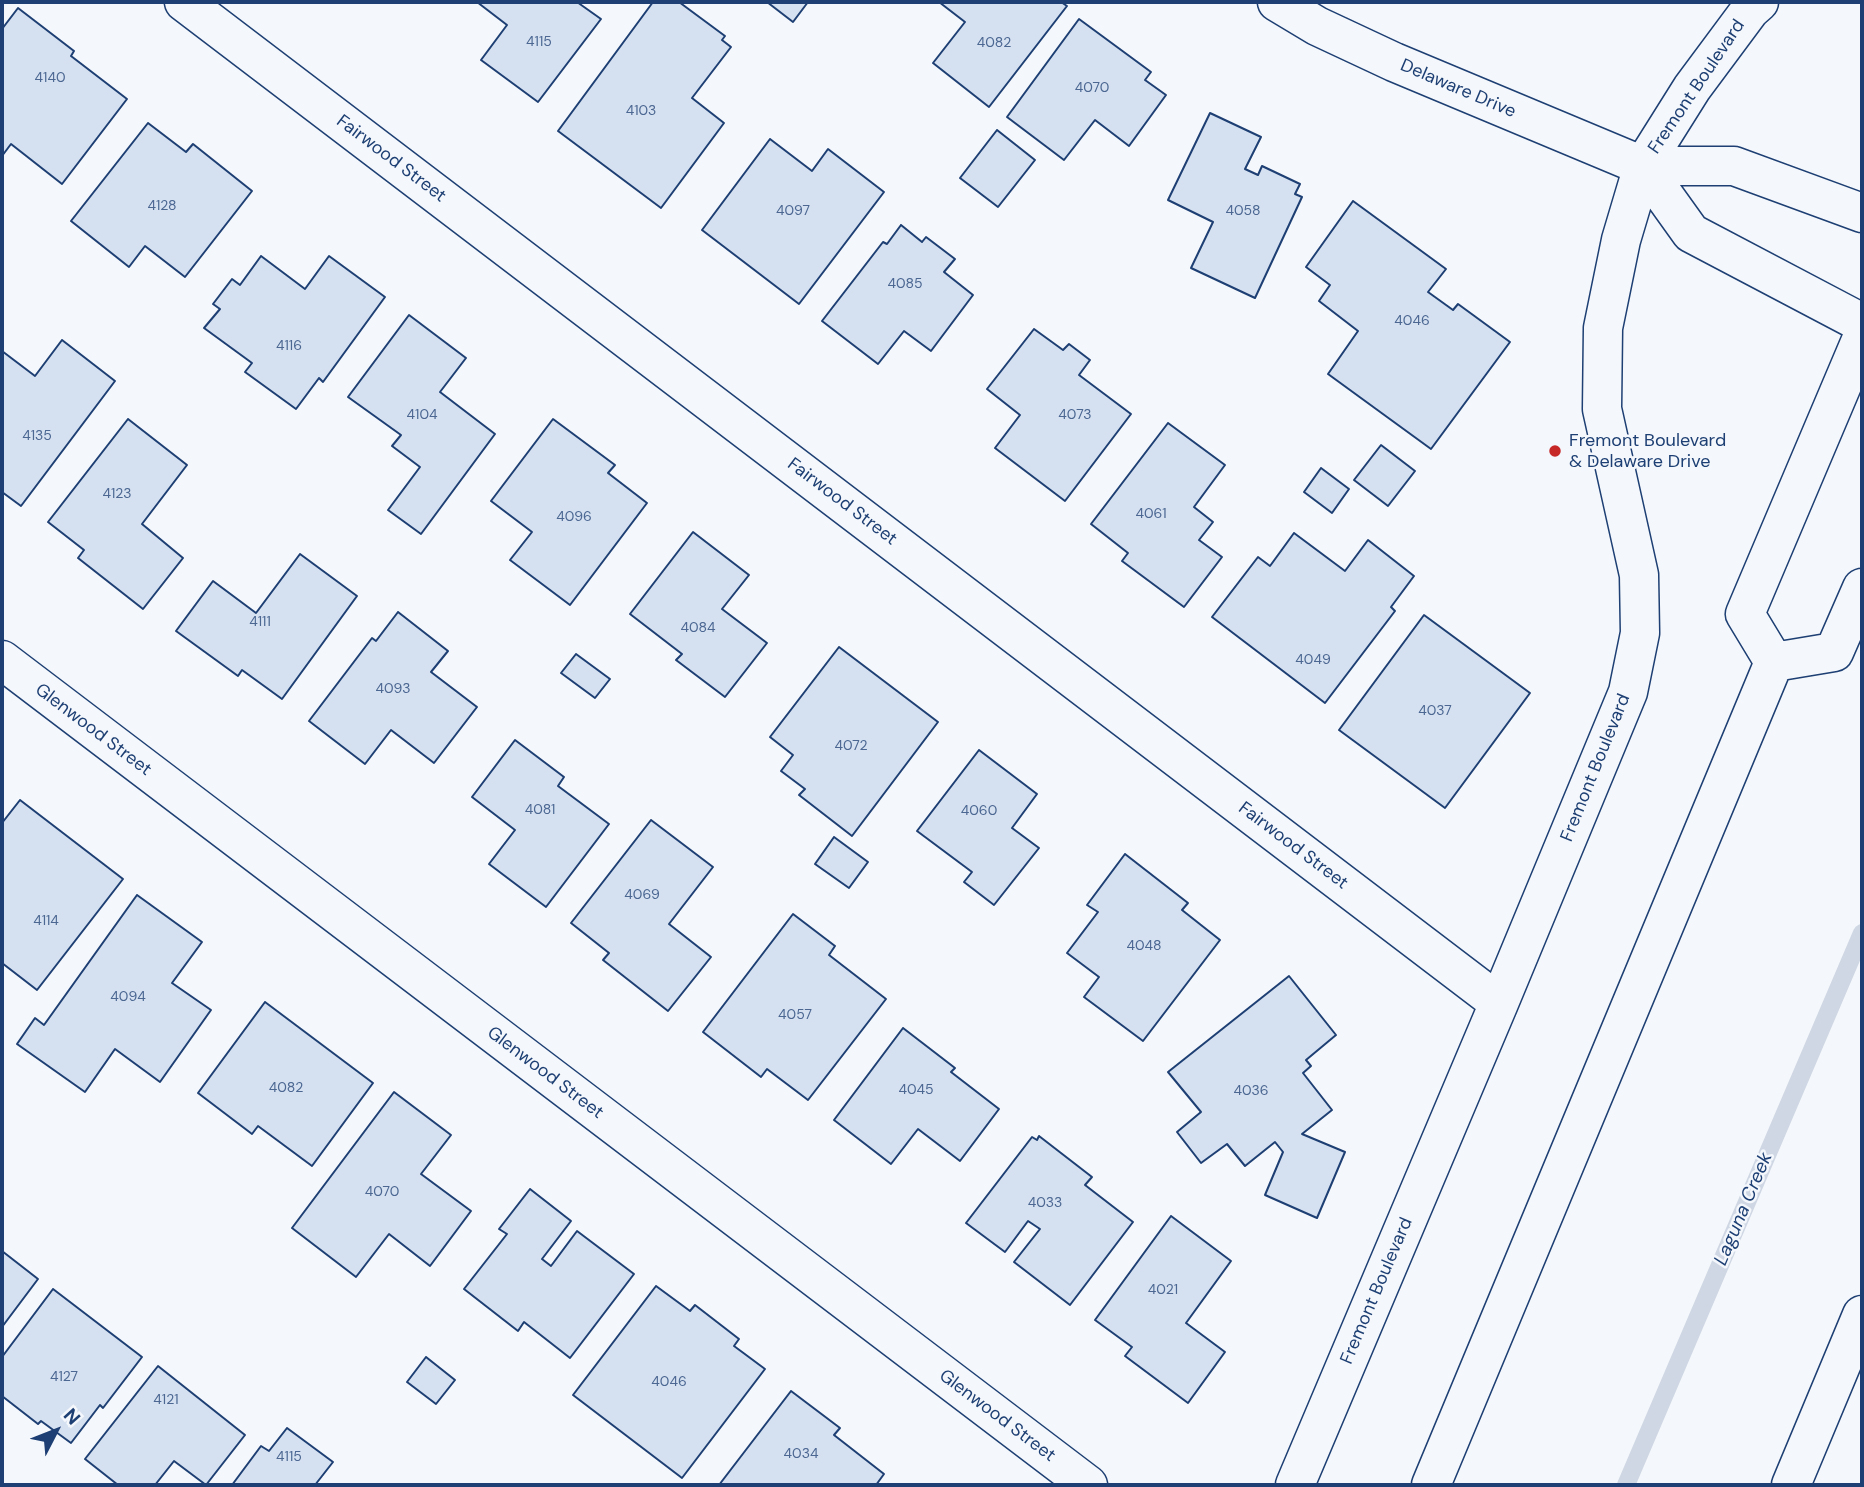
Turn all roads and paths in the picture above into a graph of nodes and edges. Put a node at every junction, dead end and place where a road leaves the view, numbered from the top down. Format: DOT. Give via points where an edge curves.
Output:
graph roads {
  1 [pos="184,2"];
  2 [pos="1277,2"];
  3 [pos="1759,2"];
  4 [pos="1643,166"];
  5 [pos="1862,213"];
  6 [pos="1862,323"];
  7 [pos="1862,338"];
  8 [pos="1862,588"];
  9 [pos="2,660"];
  10 [pos="1774,662"];
  11 [pos="1499,1003"];
  12 [pos="1862,1315"];
  13 [pos="1088,1485"];
  14 [pos="1295,1485"];
  15 [pos="1431,1485"];
  16 [pos="1791,1485"];
  1 -- 11 [label="street, Fairwood Street"];
  2 -- 4 [label="street, Delaware Drive" via="1394,62"];
  3 -- 4 [label="street, Fremont Boulevard" via="1692,88"];
  4 -- 5 [label="street, Delaware Drive" via="1734,166"];
  4 -- 6 [label="street" via="1691,233"];
  4 -- 11 [label="street, Fremont Boulevard" via="1621,240 1603,328 1602,409 1639,575 1640,633 1628,692"];
  7 -- 10 [label="street" via="1745,614"];
  8 -- 10 [label="street" via="1834,652"];
  9 -- 13 [label="street, Glenwood Street"];
  10 -- 15 [label="street"];
  11 -- 14 [label="street, Fremont Boulevard"];
  12 -- 16 [label="street"];
}
